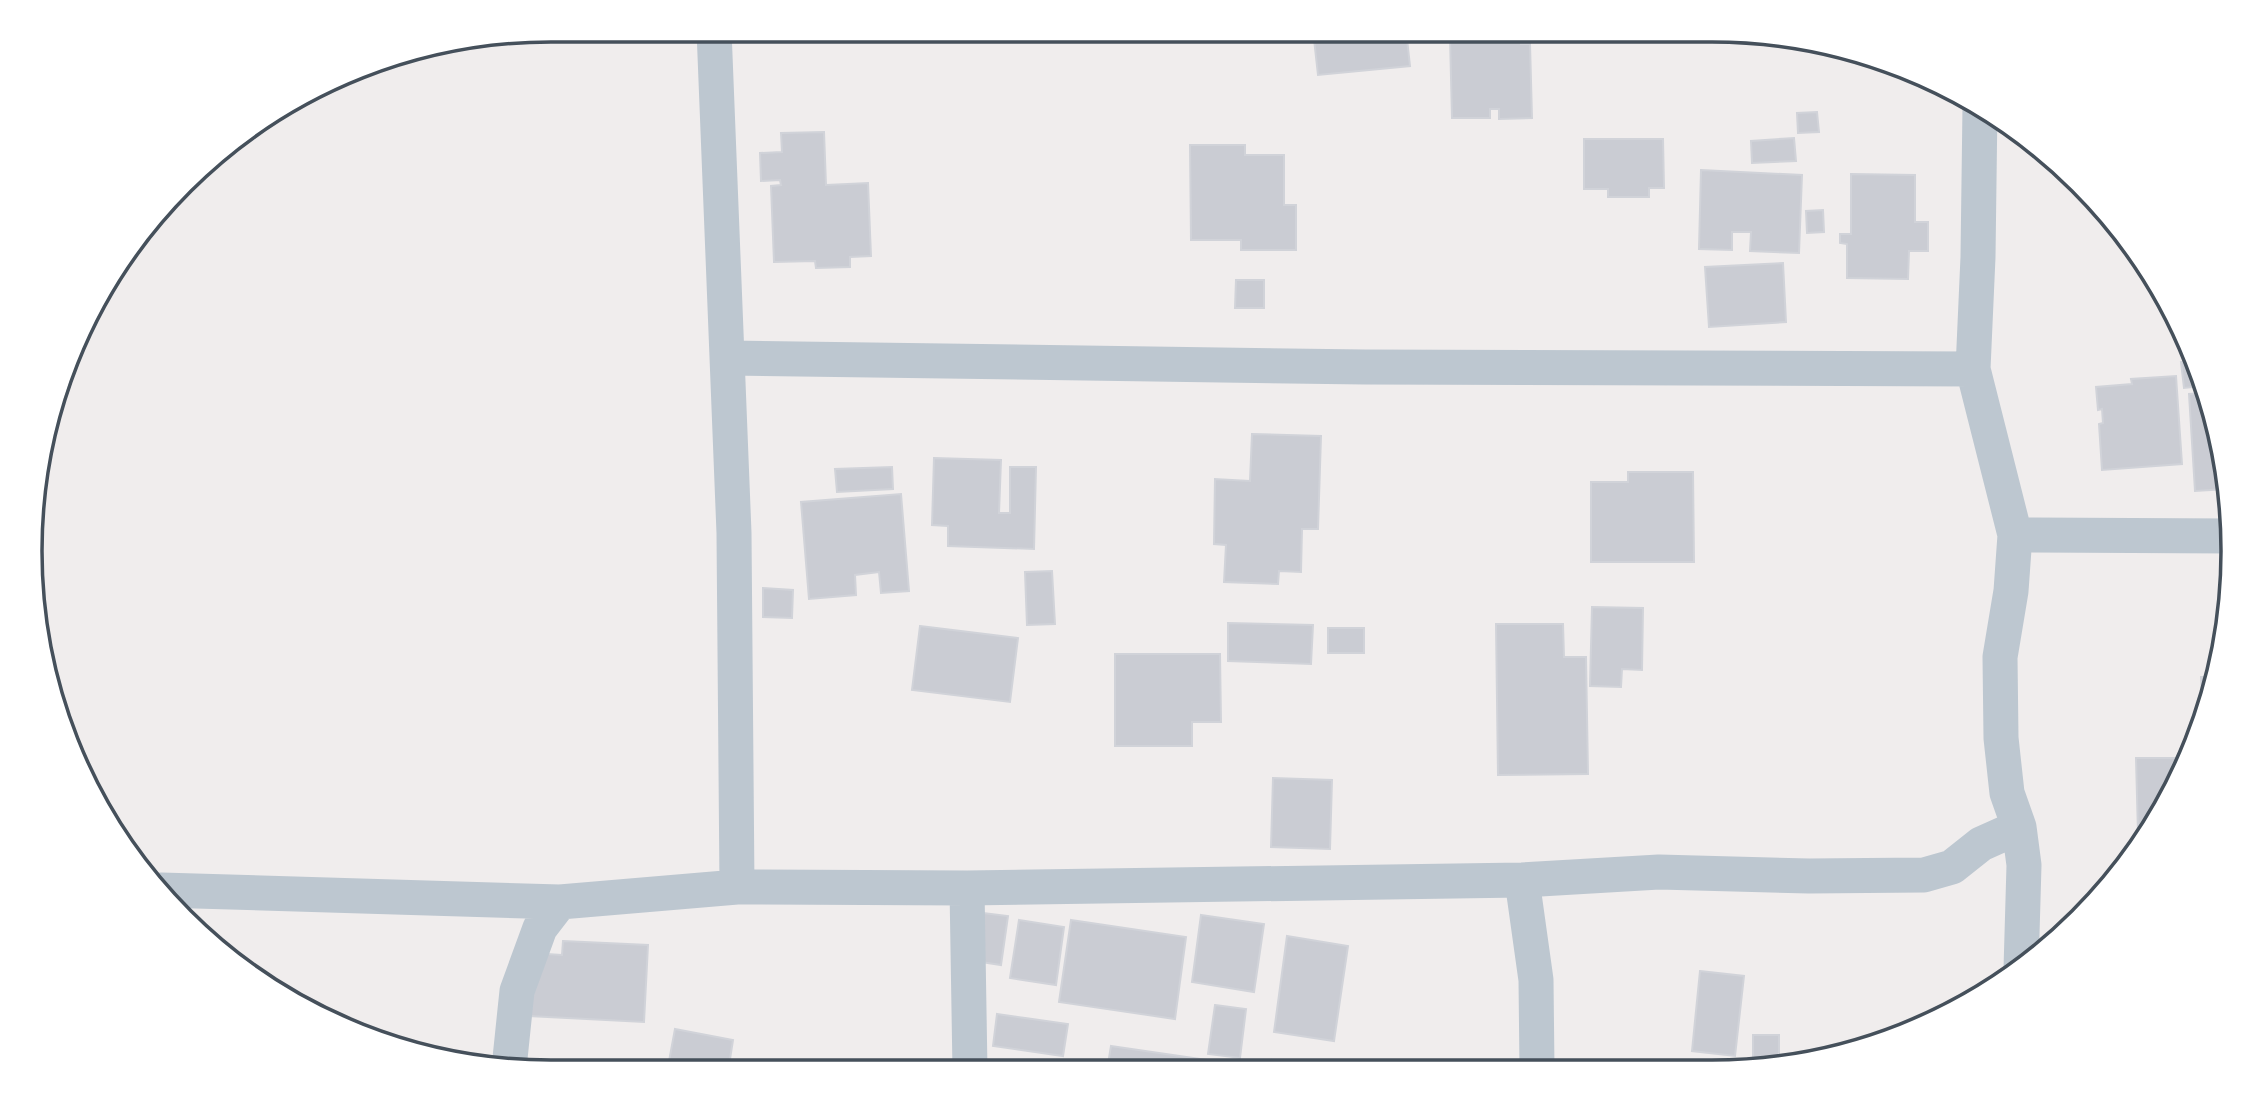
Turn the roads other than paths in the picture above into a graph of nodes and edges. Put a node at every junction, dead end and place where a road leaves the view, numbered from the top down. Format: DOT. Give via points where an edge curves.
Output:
graph roads {
  1 [pos="715,42"];
  2 [pos="1980,119"];
  3 [pos="728,358"];
  4 [pos="1972,369"];
  5 [pos="2015,535"];
  6 [pos="2221,536"];
  7 [pos="2019,827"];
  8 [pos="1522,880"];
  9 [pos="737,887"];
  10 [pos="967,888"];
  11 [pos="171,890"];
  12 [pos="560,902"];
  13 [pos="2021,955"];
  14 [pos="510,1058"];
  15 [pos="970,1060"];
  16 [pos="1536,1060"];
  1 -- 3 [label="street"];
  2 -- 4 [label="street"];
  3 -- 4 [label="street"];
  3 -- 9 [label="street"];
  4 -- 5 [label="street"];
  5 -- 6 [label="street"];
  5 -- 7 [label="street" via="2000,657 2001,738 2007,793"];
  7 -- 8 [label="street" via="1982,844 1952,867 1924,875 1659,872"];
  7 -- 13 [label="street" via="2024,865"];
  8 -- 10 [label="street"];
  8 -- 16 [label="street" via="1536,980"];
  9 -- 10 [label="street"];
  9 -- 12 [label="street"];
  10 -- 15 [label="street"];
  11 -- 12 [label="street"];
  12 -- 14 [label="street" via="540,928 521,977"];
}
